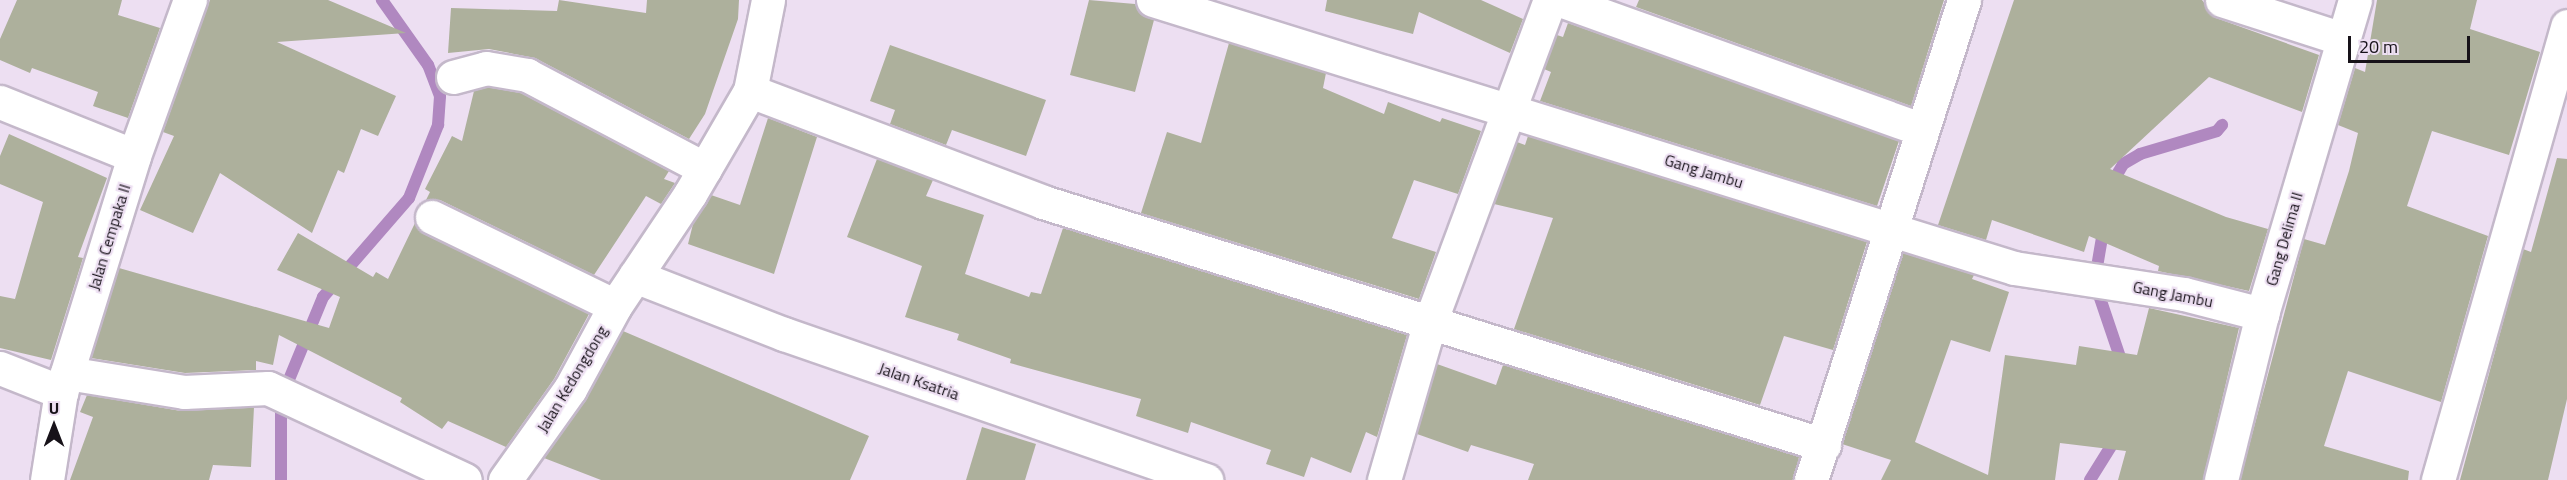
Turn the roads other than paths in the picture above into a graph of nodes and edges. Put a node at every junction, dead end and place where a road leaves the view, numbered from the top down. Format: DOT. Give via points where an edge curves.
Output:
graph roads {
  1 [pos="190,0"];
  2 [pos="768,0"];
  3 [pos="1153,0"];
  4 [pos="1550,0"];
  5 [pos="1560,0"];
  6 [pos="1964,0"];
  7 [pos="2222,0"];
  8 [pos="2355,0"];
  9 [pos="2567,26"];
  10 [pos="2343,39"];
  11 [pos="453,77"];
  12 [pos="750,91"];
  13 [pos="0,102"];
  14 [pos="1507,111"];
  15 [pos="1920,129"];
  16 [pos="134,156"];
  17 [pos="705,169"];
  18 [pos="432,217"];
  19 [pos="1893,228"];
  20 [pos="635,276"];
  21 [pos="615,306"];
  22 [pos="2262,314"];
  23 [pos="1429,325"];
  24 [pos="0,368"];
  25 [pos="64,383"];
  26 [pos="1824,445"];
  27 [pos="47,480"];
  28 [pos="465,480"];
  29 [pos="505,480"];
  30 [pos="1206,480"];
  31 [pos="1384,480"];
  32 [pos="1811,480"];
  33 [pos="2221,480"];
  34 [pos="2438,480"];
  1 -- 16 [label="street, Jalan Cempaka II"];
  2 -- 12 [label="street, Jalan Kedongdong"];
  3 -- 14 [label="street, Gang Jambu"];
  4 -- 14 [label="street"];
  5 -- 15 [label="street"];
  6 -- 15 [label="street"];
  7 -- 10 [label="street"];
  8 -- 10 [label="street, Gang Delima II"];
  9 -- 34 [label="street"];
  10 -- 22 [label="street, Gang Delima II"];
  11 -- 17 [label="street" via="486,68 527,75"];
  12 -- 17 [label="street, Jalan Kedongdong"];
  12 -- 23 [label="street" via="1043,202"];
  13 -- 16 [label="street"];
  14 -- 19 [label="street, Gang Jambu"];
  14 -- 23 [label="street"];
  15 -- 19 [label="street"];
  16 -- 25 [label="street, Jalan Cempaka II"];
  17 -- 20 [label="street, Jalan Kedongdong"];
  18 -- 21 [label="street"];
  19 -- 22 [label="street, Gang Jambu" via="2014,268 2184,294"];
  19 -- 26 [label="street"];
  20 -- 21 [label="street, Jalan Kedongdong"];
  20 -- 30 [label="street, Jalan Ksatria" via="784,334"];
  21 -- 29 [label="street, Jalan Kedongdong" via="570,389"];
  22 -- 33 [label="street, Gang Delima II"];
  23 -- 26 [label="street"];
  23 -- 31 [label="street"];
  24 -- 25 [label="street"];
  25 -- 27 [label="street, Jalan Cempaka II"];
  25 -- 28 [label="street" via="184,392 268,388"];
  26 -- 32 [label="street"];
}
